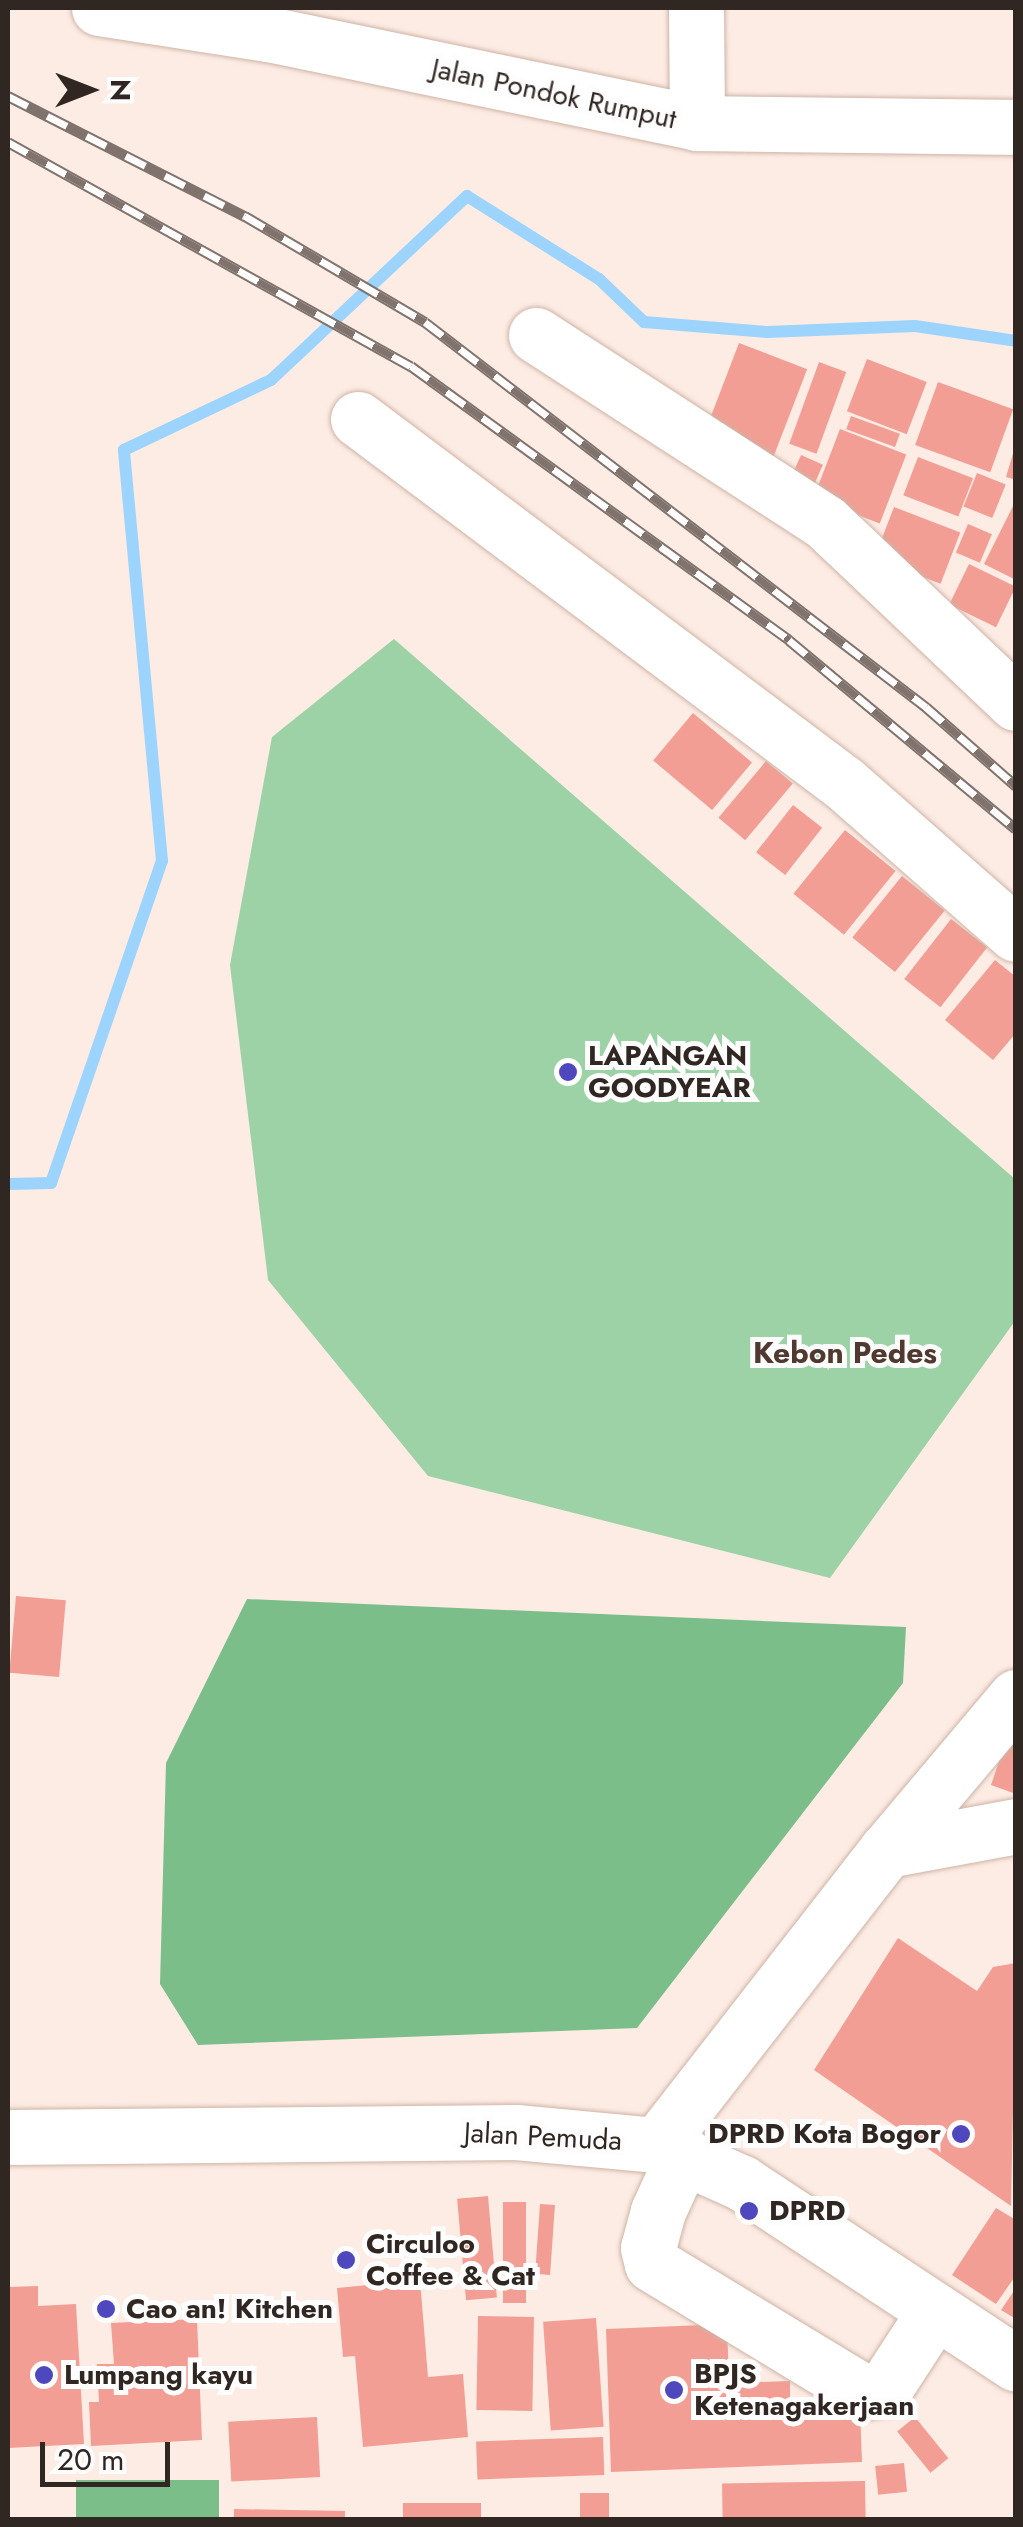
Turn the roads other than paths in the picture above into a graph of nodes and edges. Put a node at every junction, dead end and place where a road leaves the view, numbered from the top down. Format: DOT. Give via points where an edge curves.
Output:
graph roads {
  1 [pos="98,8"];
  2 [pos="696,8"];
  3 [pos="155,11"];
  4 [pos="371,31"];
  5 [pos="697,123"];
  6 [pos="1016,127"];
  7 [pos="536,335"];
  8 [pos="358,420"];
  9 [pos="1016,703"];
  10 [pos="1016,934"];
  11 [pos="1016,1698"];
  12 [pos="1016,1826"];
  13 [pos="887,1850"];
  14 [pos="8,2138"];
  15 [pos="670,2149"];
  16 [pos="935,2312"];
  17 [pos="1016,2364"];
  1 -- 3 [label="street, Jalan Pondok Rumput"];
  2 -- 5 [label="street"];
  3 -- 4 [label="street, Jalan Pondok Rumput"];
  4 -- 5 [label="street, Jalan Pondok Rumput"];
  5 -- 6 [label="street, Jalan Pondok Rumput"];
  7 -- 9 [label="street" via="824,522"];
  8 -- 10 [label="street" via="844,784"];
  11 -- 13 [label="street"];
  12 -- 13 [label="street"];
  13 -- 15 [label="street"];
  14 -- 15 [label="street, Jalan Pemuda" via="516,2132"];
  15 -- 16 [label="street, Jalan Pemuda" via="742,2184"];
  15 -- 16 [label="street" via="652,2264 863,2392 885,2388"];
  16 -- 17 [label="street, Jalan Pemuda"];
}
